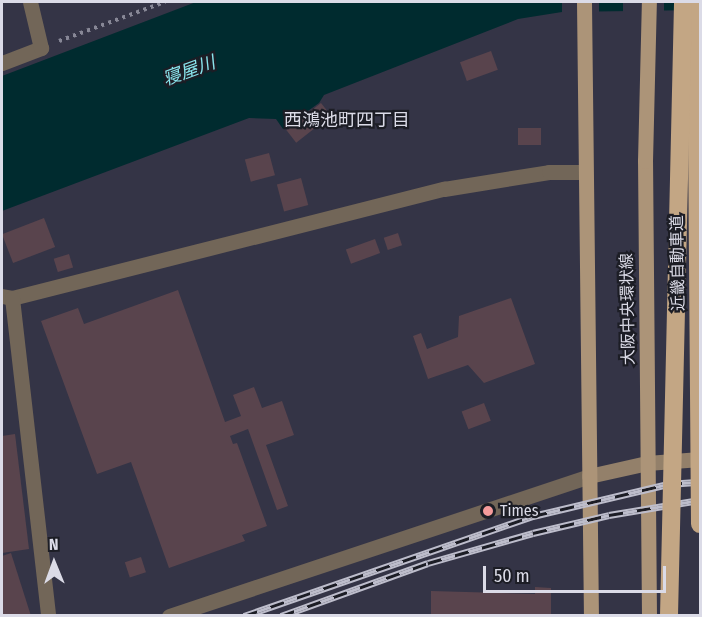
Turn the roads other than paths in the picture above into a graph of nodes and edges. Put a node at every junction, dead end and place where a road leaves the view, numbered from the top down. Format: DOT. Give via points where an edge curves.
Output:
graph roads {
  1 [pos="30,2"];
  2 [pos="584,2"];
  3 [pos="649,2"];
  4 [pos="683,2"];
  5 [pos="696,2"];
  6 [pos="2,63"];
  7 [pos="585,172"];
  8 [pos="7,297"];
  9 [pos="700,459"];
  10 [pos="647,463"];
  11 [pos="589,476"];
  12 [pos="700,524"];
  13 [pos="48,615"];
  14 [pos="169,615"];
  15 [pos="591,615"];
  16 [pos="649,615"];
  17 [pos="669,615"];
  1 -- 6 [label="street" via="41,48"];
  2 -- 7 [label="main road"];
  3 -- 10 [label="main road, 大阪中央環状線" via="645,151"];
  4 -- 17 [label="highway, bridge"];
  5 -- 12 [label="highway, 近畿自動車道, bridge"];
  7 -- 8 [label="street" via="549,172 444,189"];
  7 -- 11 [label="main road"];
  8 -- 13 [label="street"];
  9 -- 10 [label="street"];
  10 -- 11 [label="street"];
  10 -- 16 [label="main road, 大阪中央環状線"];
  11 -- 14 [label="street"];
  11 -- 15 [label="main road"];
}
